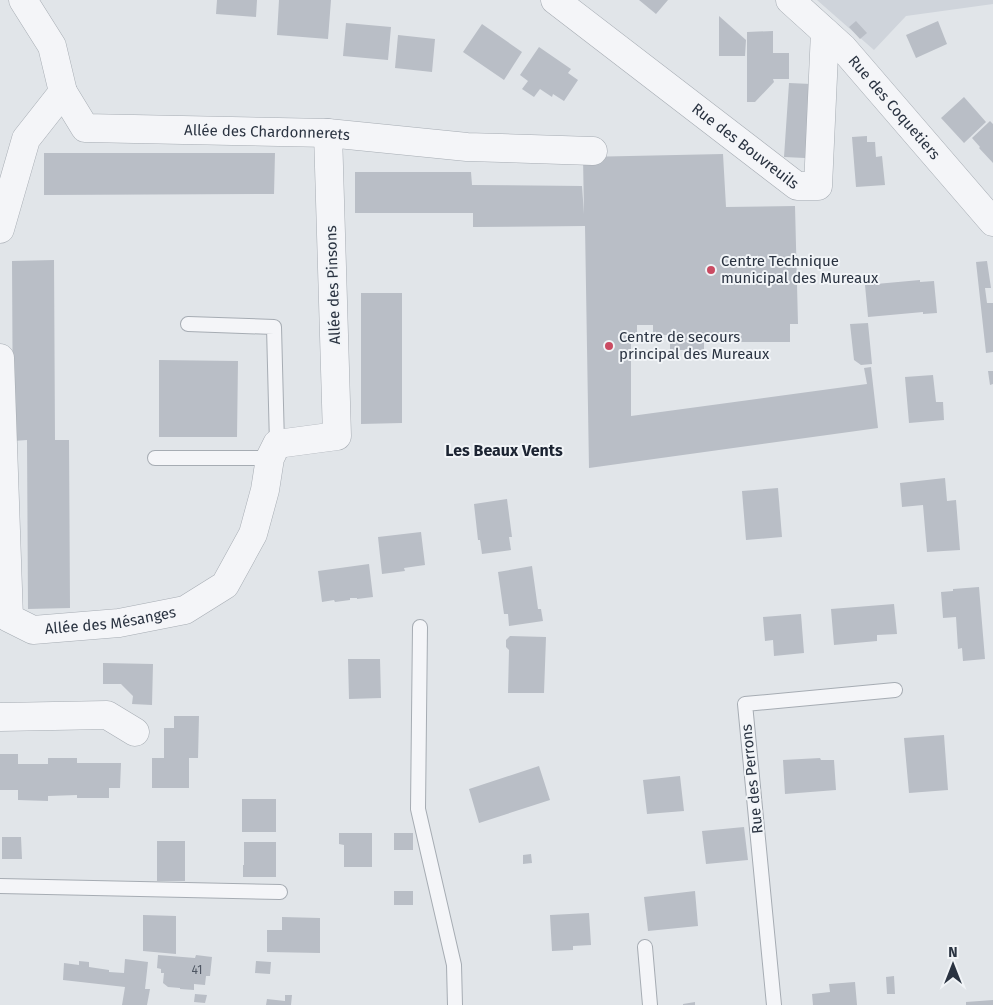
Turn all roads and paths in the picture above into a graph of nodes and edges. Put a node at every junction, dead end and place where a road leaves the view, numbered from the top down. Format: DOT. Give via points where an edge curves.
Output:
graph roads {
  1 [pos="23,0"];
  2 [pos="554,0"];
  3 [pos="790,0"];
  4 [pos="825,32"];
  5 [pos="64,92"];
  6 [pos="328,133"];
  7 [pos="593,151"];
  8 [pos="993,222"];
  9 [pos="0,229"];
  10 [pos="188,324"];
  11 [pos="0,358"];
  12 [pos="273,451"];
  13 [pos="155,458"];
  14 [pos="420,627"];
  15 [pos="895,690"];
  16 [pos="0,717"];
  17 [pos="135,732"];
  18 [pos="0,886"];
  19 [pos="280,892"];
  20 [pos="645,947"];
  21 [pos="455,1005"];
  22 [pos="650,1005"];
  23 [pos="774,1005"];
  1 -- 5 [label="street, Allée des Chardonnerets" via="52,46"];
  2 -- 4 [label="street, Rue des Bouvreuils" via="797,186 818,186"];
  3 -- 4 [label="street, Rue des Coquetiers"];
  4 -- 8 [label="street, Rue des Coquetiers" via="843,48"];
  5 -- 6 [label="street, Allée des Chardonnerets" via="86,128"];
  5 -- 9 [label="street" via="26,139"];
  6 -- 7 [label="street, Allée des Chardonnerets" via="467,148"];
  6 -- 12 [label="street, Allée des Pinsons" via="338,436"];
  10 -- 12 [label="lane" via="274,327"];
  11 -- 12 [label="street, Allée des Mésanges" via="9,618 33,630 119,623 185,610 225,585 253,534"];
  12 -- 13 [label="lane"];
  14 -- 21 [label="lane" via="418,809 454,965"];
  15 -- 23 [label="lane, Rue des Perrons" via="745,704"];
  16 -- 17 [label="street" via="107,715"];
  18 -- 19 [label="lane"];
  20 -- 22 [label="lane"];
}
